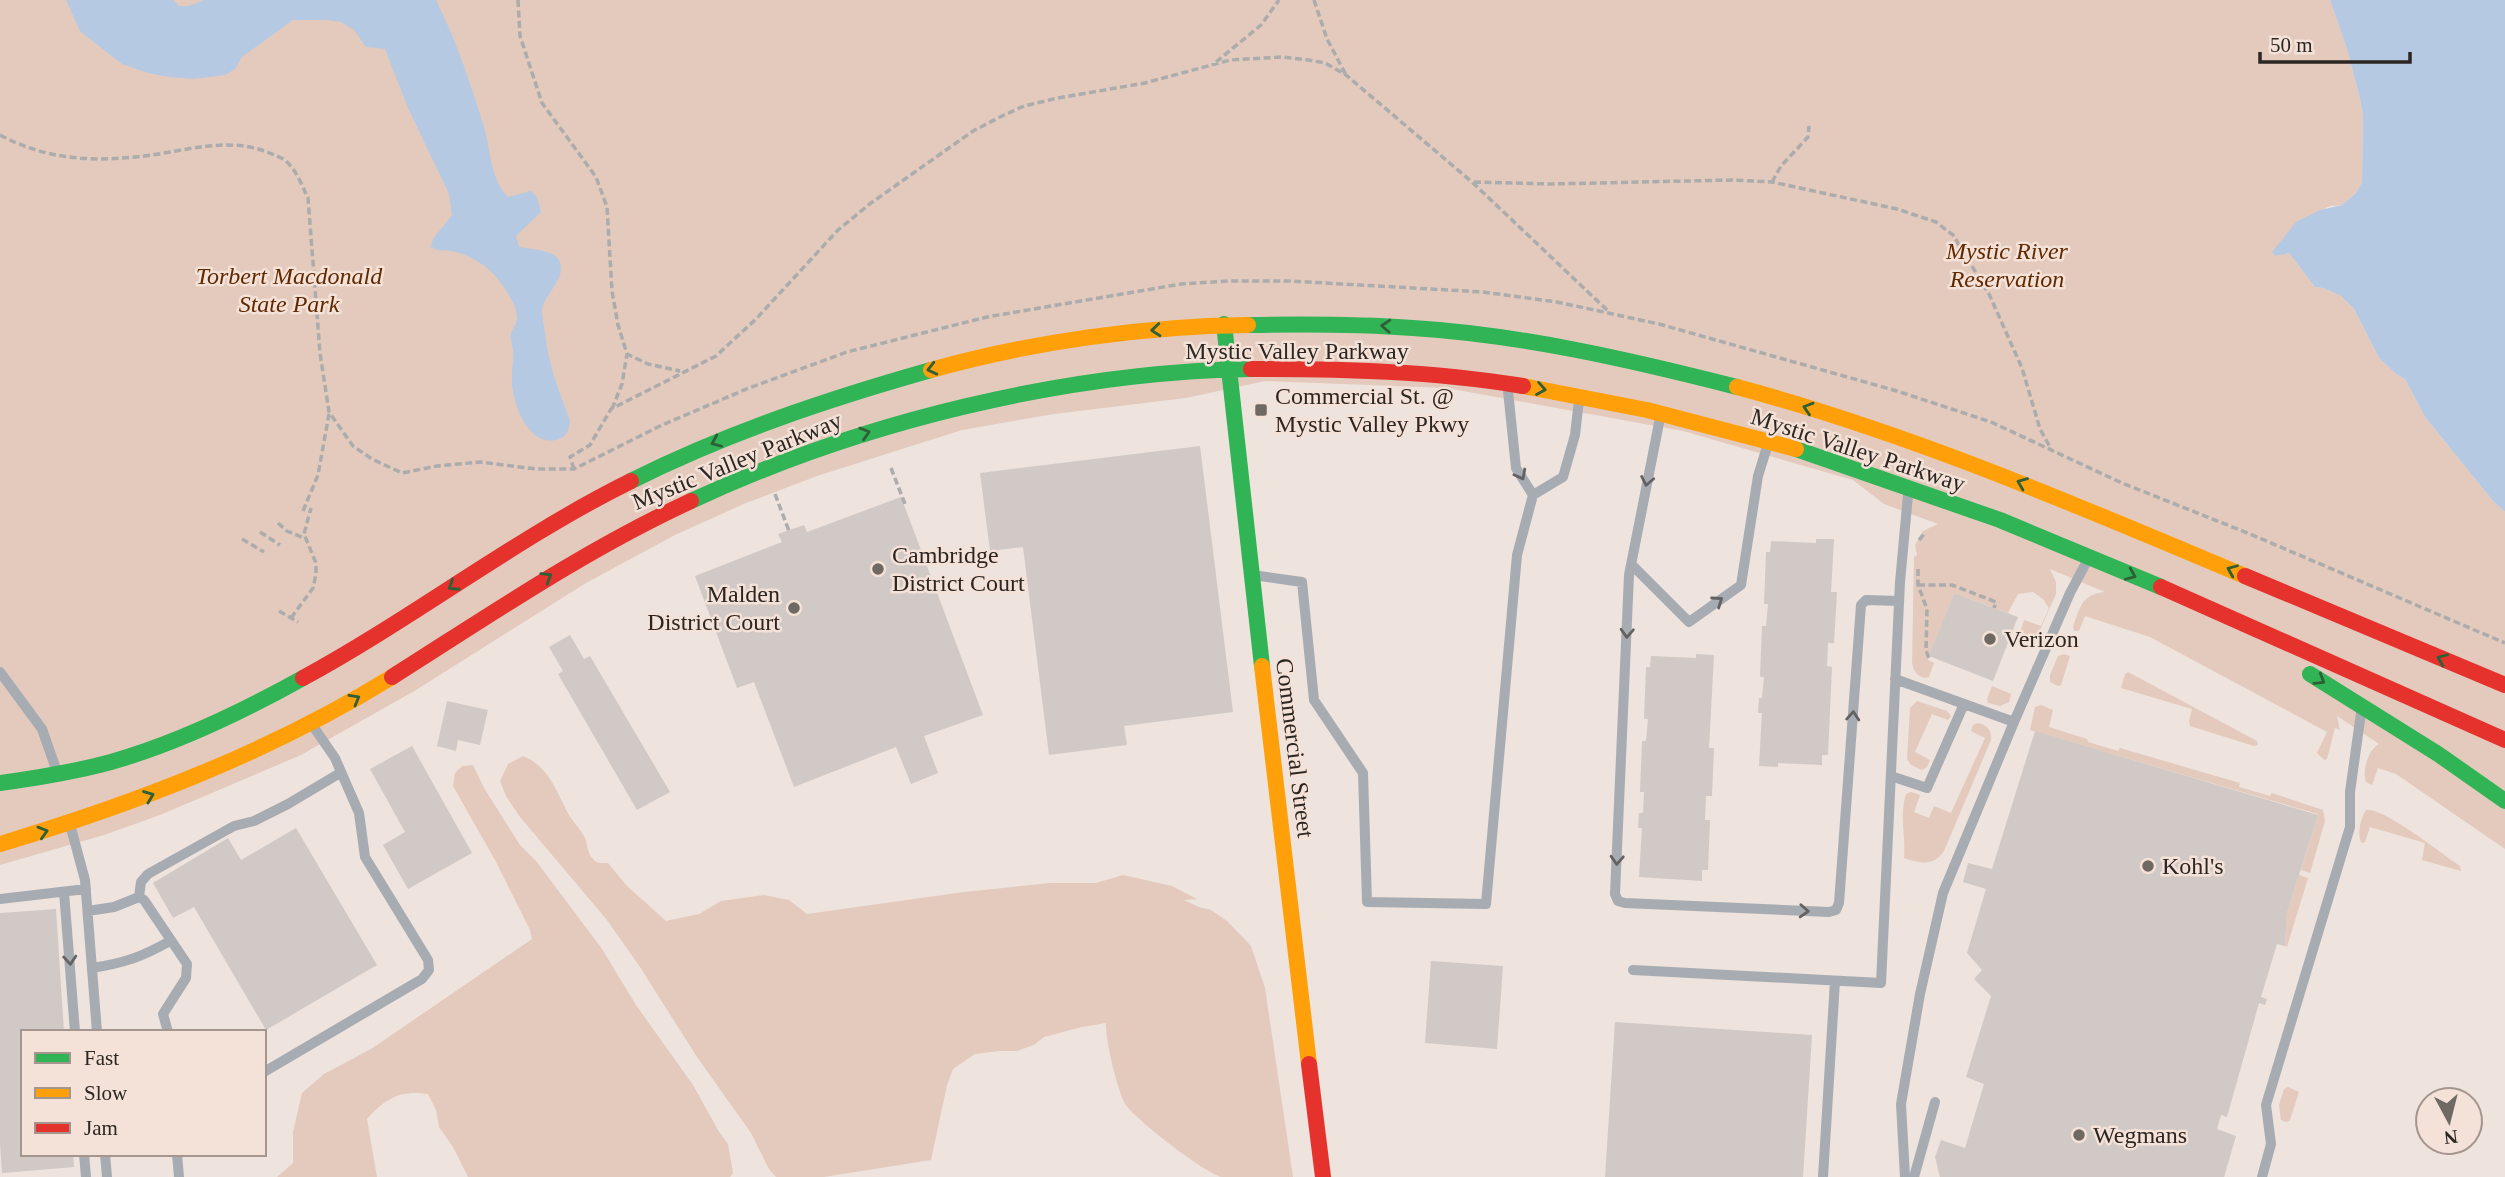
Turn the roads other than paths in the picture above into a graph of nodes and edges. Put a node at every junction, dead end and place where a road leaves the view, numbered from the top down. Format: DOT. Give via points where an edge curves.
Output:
graph roads {
  1 [pos="1224,324"];
  2 [pos="1229,369"];
  3 [pos="1507,384"];
  4 [pos="1580,397"];
  5 [pos="1661,414"];
  6 [pos="1768,442"];
  7 [pos="1909,487"];
  8 [pos="1533,495"];
  9 [pos="2089,557"];
  10 [pos="1632,565"];
  11 [pos="1251,575"];
  12 [pos="1899,601"];
  13 [pos="2200,605"];
  14 [pos="0,672"];
  15 [pos="1895,679"];
  16 [pos="2366,679"];
  17 [pos="2505,685"];
  18 [pos="1964,704"];
  19 [pos="2362,707"];
  20 [pos="2014,722"];
  21 [pos="310,723"];
  22 [pos="2505,740"];
  23 [pos="340,773"];
  24 [pos="58,776"];
  25 [pos="1891,776"];
  26 [pos="0,783"];
  27 [pos="2505,801"];
  28 [pos="69,824"];
  29 [pos="0,844"];
  30 [pos="86,889"];
  31 [pos="64,892"];
  32 [pos="139,897"];
  33 [pos="0,899"];
  34 [pos="88,911"];
  35 [pos="170,942"];
  36 [pos="92,968"];
  37 [pos="1633,970"];
  38 [pos="1835,981"];
  39 [pos="75,1030"];
  40 [pos="97,1030"];
  41 [pos="167,1030"];
  42 [pos="266,1071"];
  43 [pos="1936,1102"];
  44 [pos="85,1156"];
  45 [pos="105,1156"];
  46 [pos="177,1156"];
  47 [pos="86,1177"];
  48 [pos="107,1177"];
  49 [pos="179,1177"];
  50 [pos="1323,1177"];
  51 [pos="1823,1177"];
  52 [pos="1905,1177"];
  53 [pos="1914,1177"];
  54 [pos="2262,1177"];
  1 -- 2 [label="main road, Commercial Street"];
  17 -- 1 [label="main road, Mystic Valley Parkway, one-way" via="1986,468 1776,398 1633,363 1488,336 1347,324"];
  1 -- 24 [label="main road, Mystic Valley Parkway, one-way" via="1096,337 987,356 879,384 763,423 673,460 564,516 357,647 258,702 132,756"];
  2 -- 3 [label="main road, Mystic Valley Parkway" via="1398,372"];
  2 -- 11 [label="main road, Commercial Street"];
  21 -- 2 [label="main road, Mystic Valley Parkway, one-way" via="594,550 688,502 789,459 968,405 1119,379"];
  3 -- 4 [label="main road, Mystic Valley Parkway, one-way"];
  3 -- 8 [label="lane, one-way" via="1516,468"];
  4 -- 5 [label="main road, Mystic Valley Parkway"];
  4 -- 8 [label="lane" via="1563,477"];
  5 -- 6 [label="main road, Mystic Valley Parkway"];
  5 -- 10 [label="lane, one-way"];
  6 -- 7 [label="main road, Mystic Valley Parkway"];
  10 -- 6 [label="lane, one-way" via="1689,622 1741,585 1758,476"];
  7 -- 9 [label="main road, Mystic Valley Parkway"];
  7 -- 12 [label="lane"];
  8 -- 11 [label="lane" via="1517,555 1486,904 1367,902 1363,773 1314,700 1302,582"];
  9 -- 13 [label="main road, Mystic Valley Parkway, one-way"];
  9 -- 20 [label="lane"];
  10 -- 12 [label="lane, one-way" via="1615,894 1625,903 1836,910 1861,605 1866,600"];
  11 -- 50 [label="main road, Commercial Street"];
  12 -- 15 [label="lane"];
  13 -- 16 [label="main road, Mystic Valley Parkway"];
  13 -- 19 [label="main road, one-way"];
  14 -- 24 [label="lane" via="42,729"];
  15 -- 18 [label="lane"];
  15 -- 25 [label="lane"];
  16 -- 19 [label="lane"];
  16 -- 22 [label="main road, Mystic Valley Parkway"];
  18 -- 20 [label="lane"];
  18 -- 25 [label="lane" via="1927,788"];
  19 -- 27 [label="main road"];
  19 -- 54 [label="lane" via="2350,827 2266,1105 2271,1144"];
  20 -- 52 [label="lane" via="1943,893 1901,1104"];
  21 -- 23 [label="lane"];
  28 -- 21 [label="main road, Mystic Valley Parkway, one-way" via="189,781"];
  23 -- 32 [label="lane" via="148,874 141,881"];
  23 -- 42 [label="lane" via="359,813 365,857 428,960 429,970 422,979"];
  24 -- 26 [label="main road, Mystic Valley Parkway"];
  25 -- 38 [label="lane" via="1881,983"];
  29 -- 28 [label="main road, Mystic Valley Parkway, one-way"];
  28 -- 30 [label="lane"];
  30 -- 31 [label="lane"];
  30 -- 34 [label="lane"];
  31 -- 33 [label="lane"];
  31 -- 39 [label="lane, one-way"];
  32 -- 34 [label="lane"];
  32 -- 35 [label="lane"];
  34 -- 36 [label="lane"];
  35 -- 36 [label="lane" via="142,957"];
  35 -- 41 [label="lane" via="187,964 186,978 163,1014"];
  36 -- 40 [label="lane"];
  37 -- 38 [label="lane"];
  38 -- 51 [label="lane"];
  43 -- 53 [label="lane"];
  44 -- 47 [label="lane"];
  45 -- 48 [label="lane"];
  46 -- 49 [label="lane"];
}
